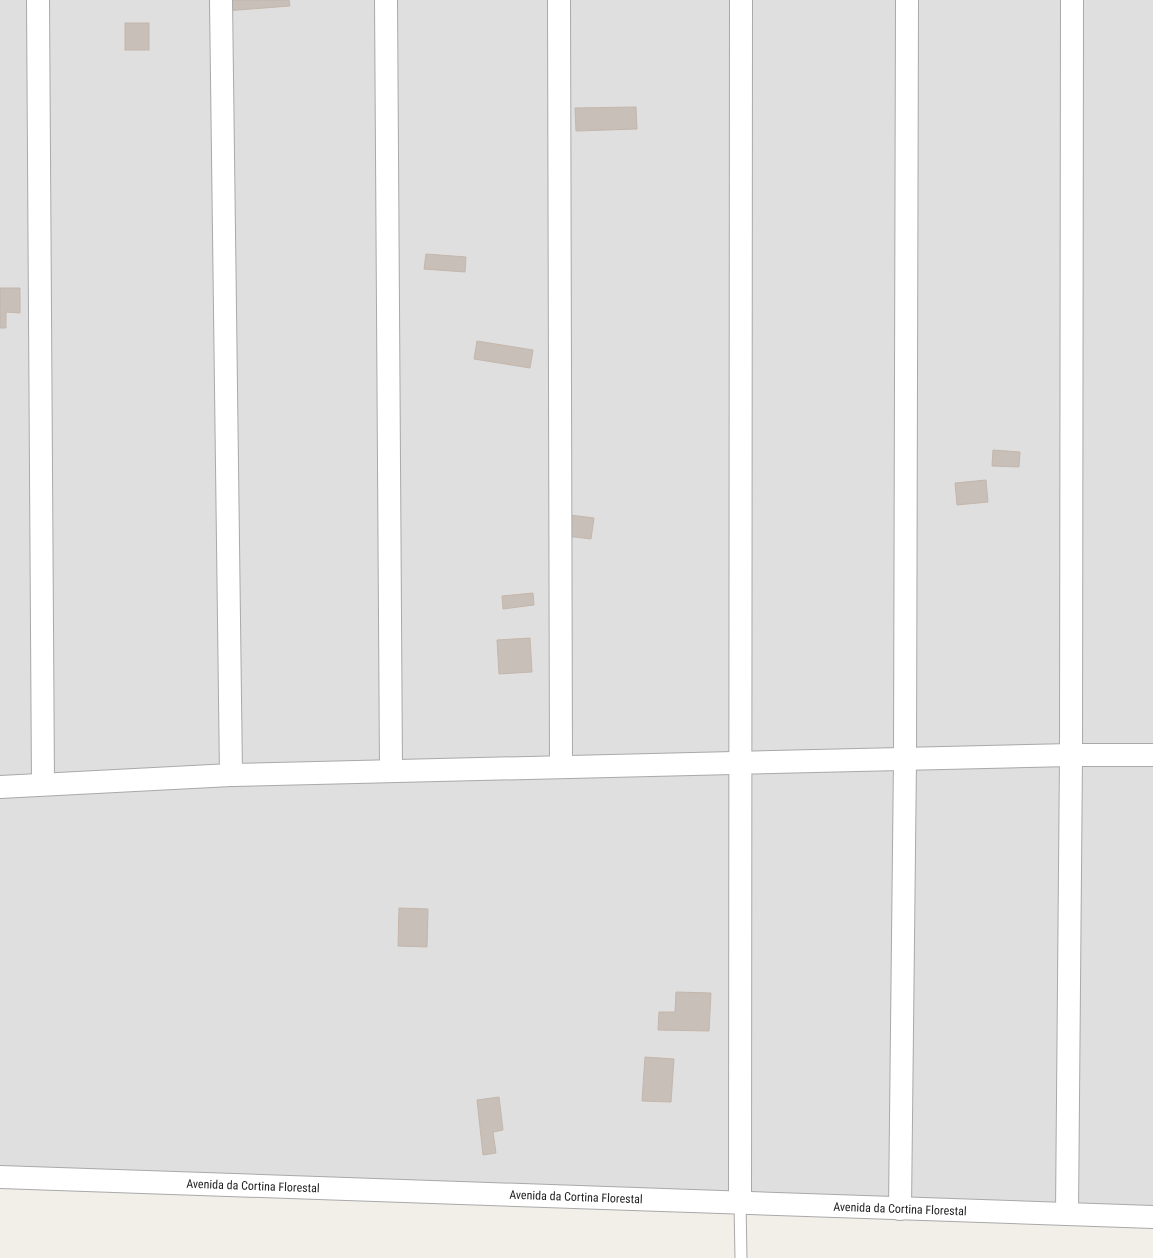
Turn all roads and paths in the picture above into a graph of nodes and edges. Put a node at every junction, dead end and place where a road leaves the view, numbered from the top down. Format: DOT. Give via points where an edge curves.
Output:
graph roads {
  1 [pos="38,0"];
  2 [pos="221,0"];
  3 [pos="386,0"];
  4 [pos="559,0"];
  5 [pos="741,0"];
  6 [pos="907,0"];
  7 [pos="1072,0"];
  8 [pos="1071,755"];
  9 [pos="1153,755"];
  10 [pos="905,759"];
  11 [pos="741,763"];
  12 [pos="561,767"];
  13 [pos="391,771"];
  14 [pos="231,775"];
  15 [pos="43,784"];
  16 [pos="0,787"];
  17 [pos="0,1177"];
  18 [pos="740,1203"];
  19 [pos="900,1209"];
  20 [pos="1067,1214"];
  21 [pos="1153,1217"];
  22 [pos="741,1258"];
  1 -- 15 [label="street"];
  2 -- 14 [label="street"];
  3 -- 13 [label="street"];
  4 -- 12 [label="street"];
  5 -- 11 [label="street"];
  6 -- 10 [label="street"];
  7 -- 8 [label="street"];
  8 -- 9 [label="street"];
  8 -- 10 [label="street"];
  8 -- 20 [label="street"];
  10 -- 11 [label="street"];
  10 -- 19 [label="street"];
  11 -- 12 [label="street"];
  11 -- 18 [label="street"];
  12 -- 13 [label="street"];
  13 -- 14 [label="street"];
  14 -- 15 [label="street"];
  15 -- 16 [label="street"];
  17 -- 18 [label="street, Avenida da Cortina Florestal"];
  18 -- 19 [label="street, Avenida da Cortina Florestal"];
  18 -- 22 [label="lane"];
  19 -- 20 [label="street, Avenida da Cortina Florestal"];
  20 -- 21 [label="street, Avenida da Cortina Florestal"];
}
